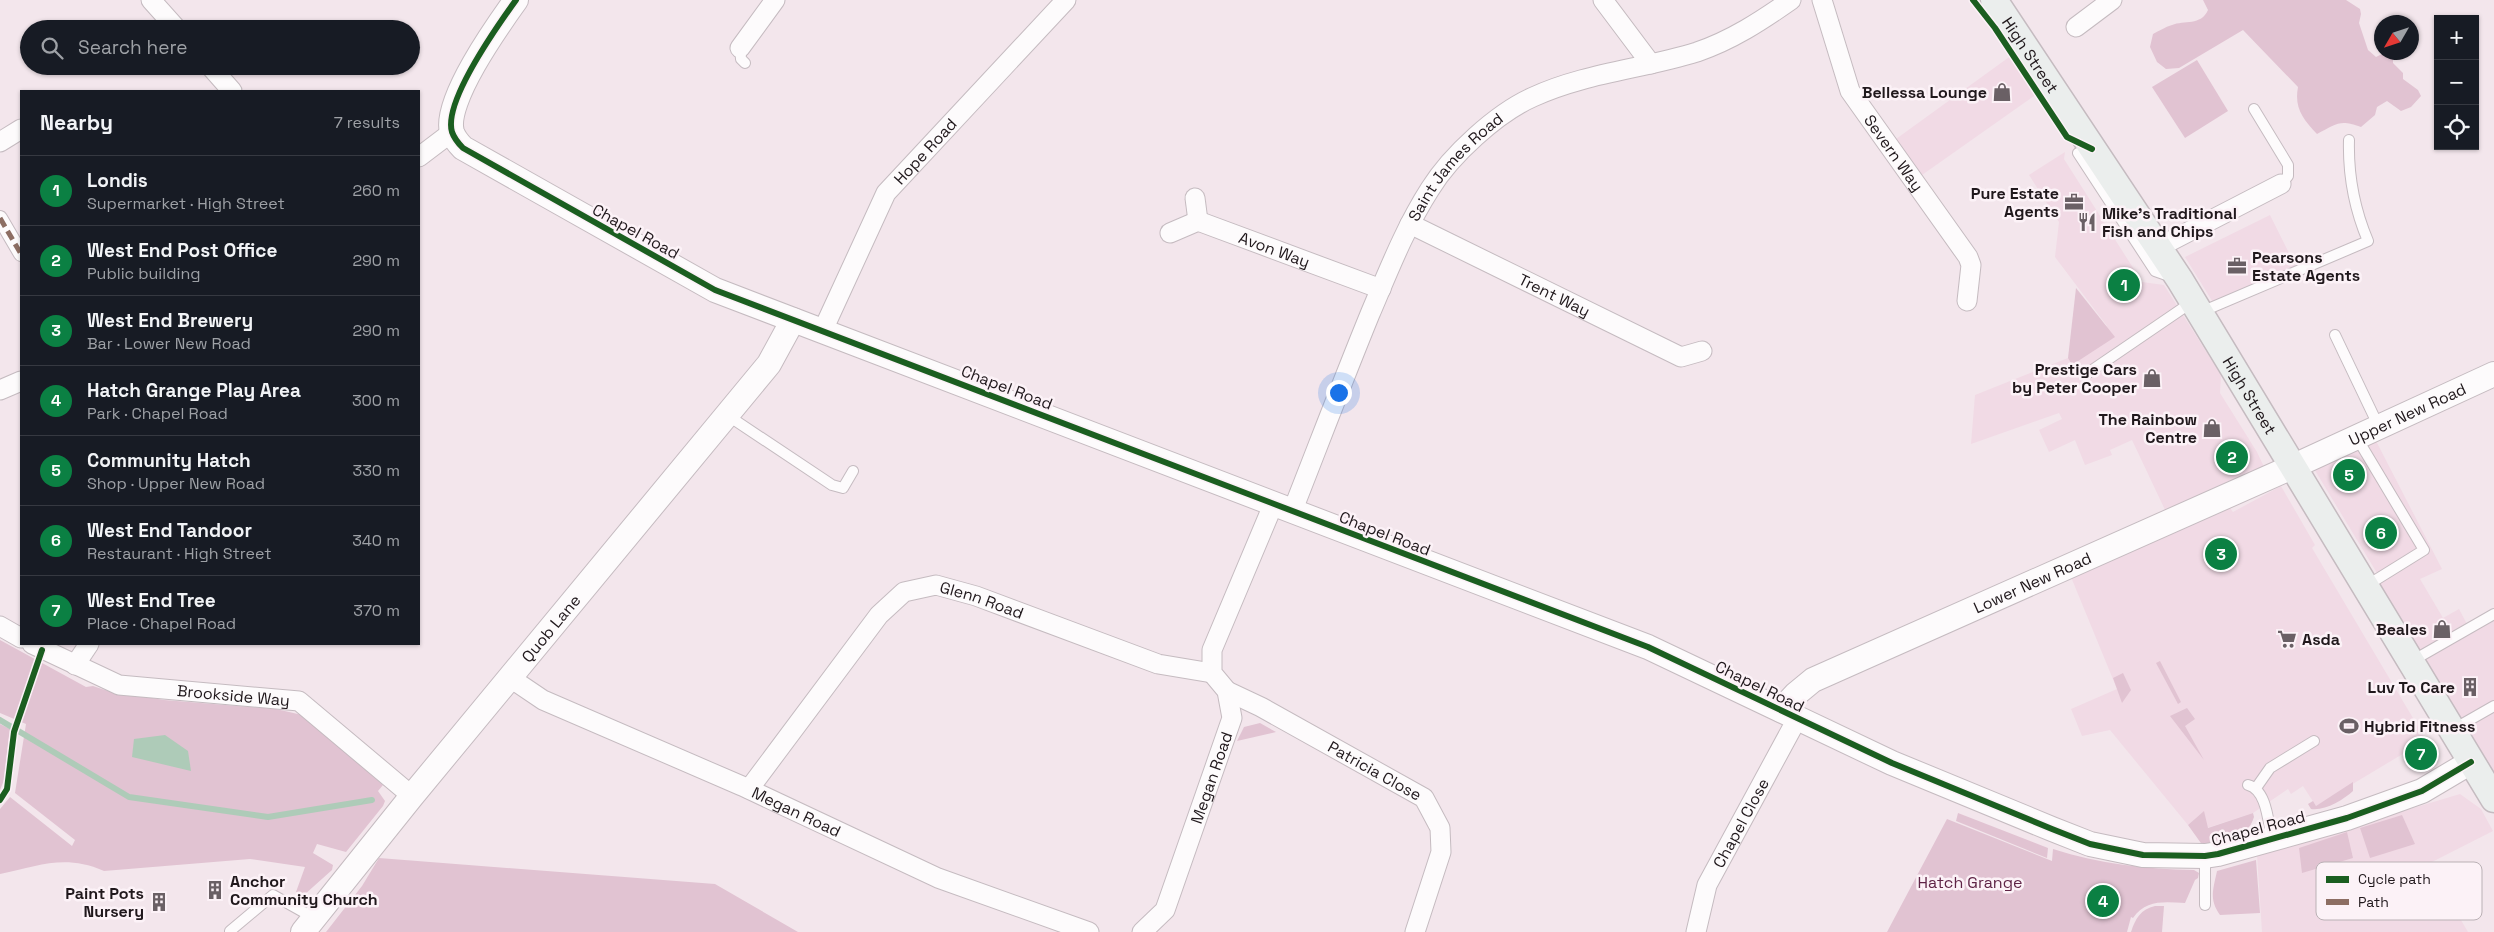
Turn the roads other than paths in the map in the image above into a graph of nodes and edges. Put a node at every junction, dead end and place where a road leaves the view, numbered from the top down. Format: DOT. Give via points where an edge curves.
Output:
graph roads {
  1 [pos="516,0"];
  2 [pos="775,0"];
  3 [pos="1066,0"];
  4 [pos="1603,0"];
  5 [pos="1791,0"];
  6 [pos="1822,0"];
  7 [pos="1994,0"];
  8 [pos="2112,0"];
  9 [pos="156,2"];
  10 [pos="170,20"];
  11 [pos="2076,27"];
  12 [pos="742,55"];
  13 [pos="1651,64"];
  14 [pos="218,75"];
  15 [pos="231,90"];
  16 [pos="2254,109"];
  17 [pos="20,130"];
  18 [pos="452,132"];
  19 [pos="2349,140"];
  20 [pos="0,142"];
  21 [pos="2092,149"];
  22 [pos="420,156"];
  23 [pos="2281,184"];
  24 [pos="1195,198"];
  25 [pos="0,218"];
  26 [pos="1198,222"];
  27 [pos="1410,224"];
  28 [pos="1170,233"];
  29 [pos="2159,247"];
  30 [pos="20,252"];
  31 [pos="1381,289"];
  32 [pos="2191,298"];
  33 [pos="1967,300"];
  34 [pos="793,320"];
  35 [pos="823,330"];
  36 [pos="2334,335"];
  37 [pos="1702,351"];
  38 [pos="2088,373"];
  39 [pos="2494,374"];
  40 [pos="20,381"];
  41 [pos="0,390"];
  42 [pos="727,415"];
  43 [pos="2379,427"];
  44 [pos="2357,438"];
  45 [pos="2292,467"];
  46 [pos="853,471"];
  47 [pos="1282,508"];
  48 [pos="2365,587"];
  49 [pos="2494,614"];
  50 [pos="0,626"];
  51 [pos="20,637"];
  52 [pos="34,645"];
  53 [pos="88,645"];
  54 [pos="2411,662"];
  55 [pos="75,665"];
  56 [pos="1212,673"];
  57 [pos="509,677"];
  58 [pos="1227,691"];
  59 [pos="2494,706"];
  60 [pos="1789,715"];
  61 [pos="2452,730"];
  62 [pos="2314,741"];
  63 [pos="2471,762"];
  64 [pos="749,789"];
  65 [pos="412,796"];
  66 [pos="2494,799"];
  67 [pos="2272,839"];
  68 [pos="2205,856"];
  69 [pos="2205,905"];
  70 [pos="308,925"];
  71 [pos="230,931"];
  72 [pos="1089,932"];
  73 [pos="1142,932"];
  74 [pos="1414,932"];
  75 [pos="1696,932"];
  1 -- 18 [label="street" via="474,63 454,104"];
  2 -- 12 [label="street"];
  3 -- 35 [label="street, Hope Road" via="886,192"];
  4 -- 13 [label="street"];
  5 -- 13 [label="street, Saint James Road" via="1756,25 1725,41"];
  6 -- 33 [label="street, Severn Way" via="1850,90 1968,257 1971,265"];
  7 -- 21 [label="main road, High Street"];
  8 -- 11 [label="street"];
  9 -- 10 [label="street"];
  13 -- 27 [label="street, Saint James Road" via="1552,89 1508,112 1473,140 1450,165 1430,188"];
  14 -- 15 [label="street"];
  16 -- 23 [label="lane" via="2288,165 2288,176"];
  17 -- 20 [label="street"];
  18 -- 22 [label="street"];
  18 -- 34 [label="street, Chapel Road" via="463,148 481,160 707,286"];
  19 -- 32 [label="lane" via="2351,187 2368,241"];
  21 -- 29 [label="main road, High Street"];
  21 -- 32 [label="lane" via="2078,153 2155,271"];
  23 -- 29 [label="street"];
  24 -- 26 [label="street"];
  25 -- 30 [label="street"];
  26 -- 28 [label="street"];
  26 -- 31 [label="street, Avon Way"];
  27 -- 31 [label="street, Saint James Road"];
  27 -- 37 [label="street, Trent Way" via="1681,357"];
  29 -- 32 [label="main road, High Street"];
  31 -- 47 [label="street, Saint James Road"];
  32 -- 38 [label="lane"];
  32 -- 45 [label="main road, High Street"];
  34 -- 35 [label="street, Chapel Road"];
  34 -- 42 [label="street, Quob Lane" via="769,364"];
  35 -- 47 [label="street, Chapel Road"];
  36 -- 43 [label="lane"];
  39 -- 43 [label="street, Upper New Road"];
  40 -- 41 [label="street"];
  42 -- 46 [label="lane" via="832,484 843,488"];
  42 -- 57 [label="street, Quob Lane"];
  43 -- 44 [label="street, Upper New Road"];
  44 -- 45 [label="street, Upper New Road"];
  44 -- 48 [label="lane" via="2424,550"];
  45 -- 48 [label="main road, High Street"];
  45 -- 60 [label="street, Lower New Road" via="2240,494 1813,680 1796,694"];
  47 -- 56 [label="street" via="1212,650"];
  47 -- 60 [label="street, Chapel Road" via="1648,648"];
  48 -- 54 [label="main road, High Street"];
  49 -- 54 [label="lane"];
  50 -- 51 [label="street"];
  52 -- 55 [label="street, Brookside Way"];
  53 -- 55 [label="street"];
  54 -- 61 [label="main road, High Street"];
  55 -- 65 [label="street, Brookside Way" via="119,685 299,701"];
  56 -- 58 [label="street, Megan Road"];
  56 -- 64 [label="street, Glenn Road" via="1158,664 976,596 936,585 904,592 879,615"];
  57 -- 64 [label="street, Megan Road" via="543,700"];
  57 -- 65 [label="street, Quob Lane"];
  58 -- 73 [label="street, Megan Road" via="1232,718 1165,910"];
  58 -- 74 [label="street, Patricia Close" via="1424,798 1440,828 1441,852"];
  59 -- 61 [label="lane"];
  60 -- 68 [label="street, Chapel Road" via="1892,763 2090,844 2143,855"];
  60 -- 75 [label="street, Chapel Close" via="1707,885"];
  61 -- 63 [label="main road, High Street"];
  62 -- 67 [label="lane" via="2270,768 2252,787 2261,796"];
  63 -- 66 [label="main road, High Street"];
  63 -- 67 [label="street, Chapel Road" via="2422,791 2347,818"];
  64 -- 72 [label="street, Megan Road" via="938,878"];
  65 -- 70 [label="street, Quob Lane"];
  67 -- 68 [label="street, Chapel Road"];
  68 -- 69 [label="lane"];
  70 -- 71 [label="lane" via="273,895"];
}
